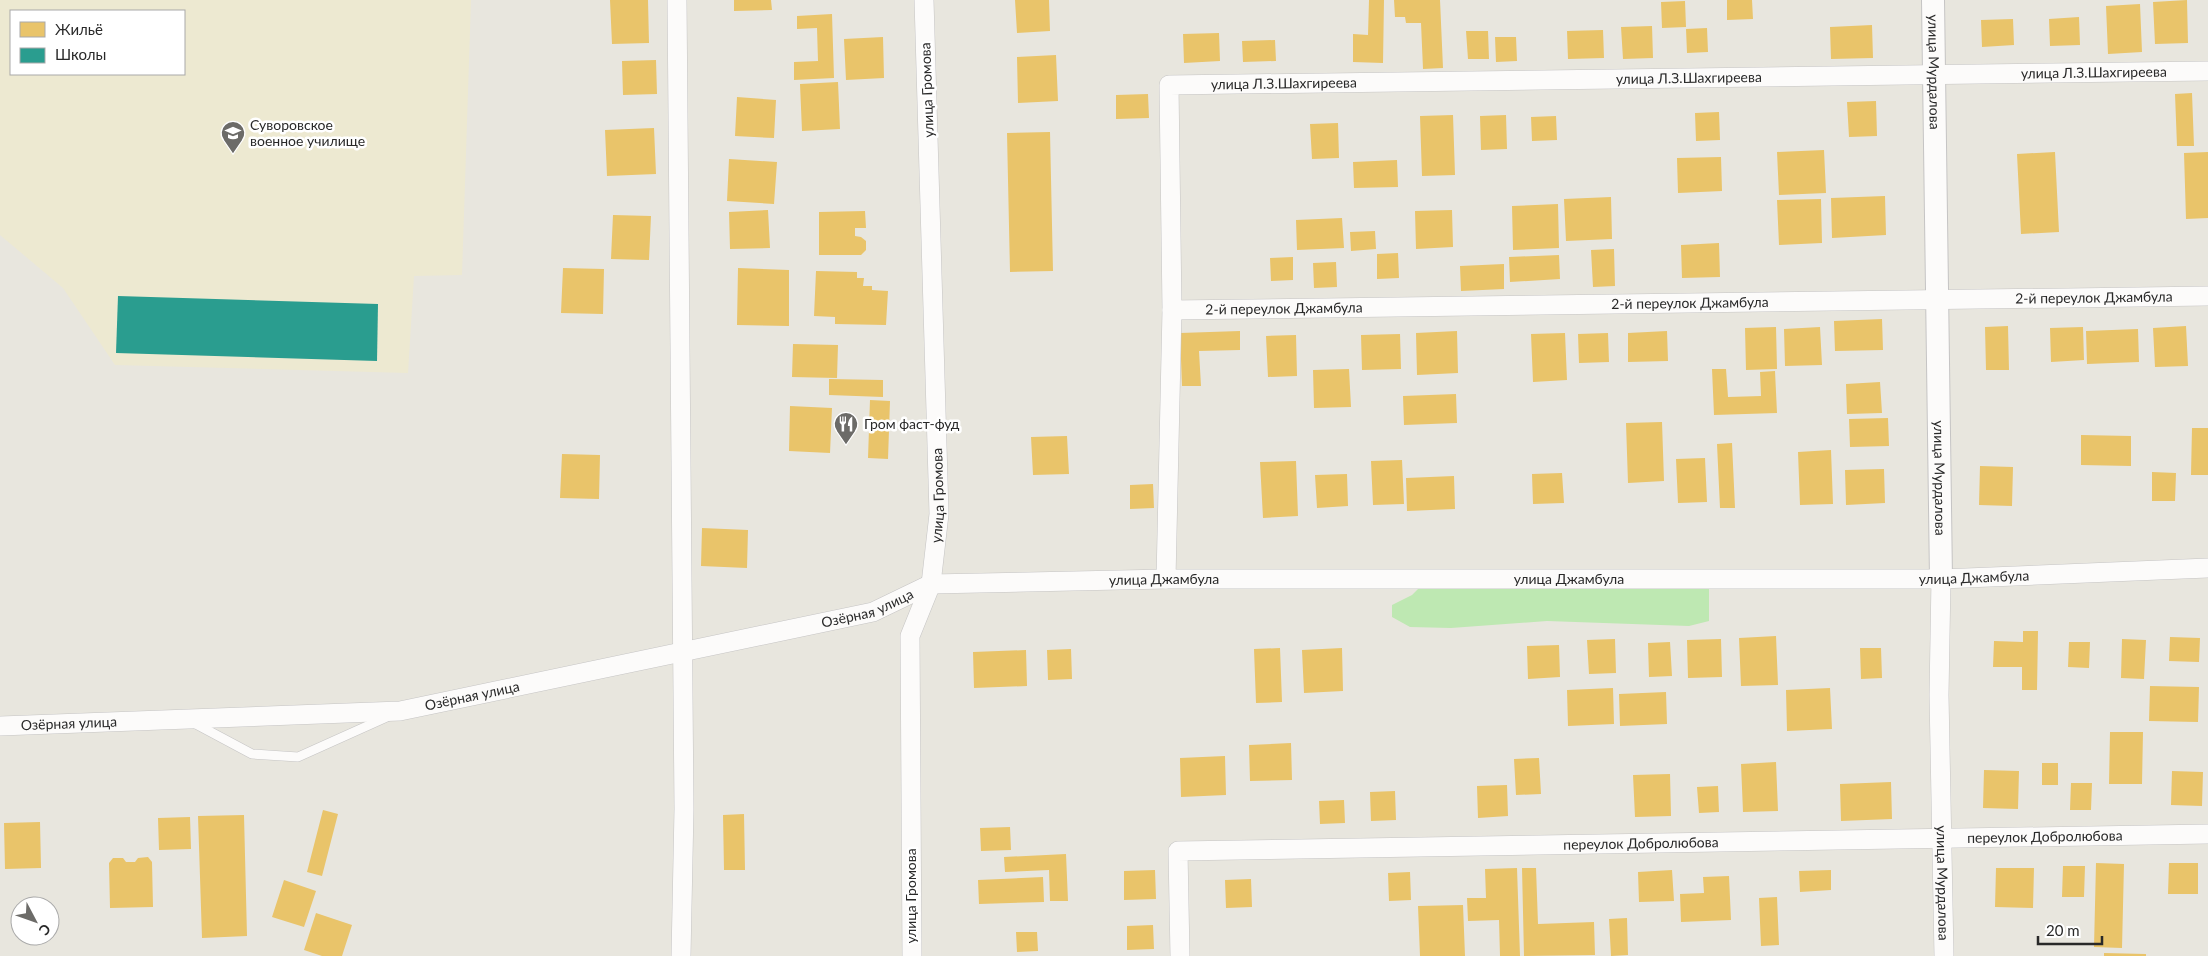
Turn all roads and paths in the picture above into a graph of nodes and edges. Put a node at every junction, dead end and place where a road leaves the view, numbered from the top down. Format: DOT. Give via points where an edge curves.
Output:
graph roads {
  1 [pos="677,0"];
  2 [pos="924,0"];
  3 [pos="1933,0"];
  4 [pos="2208,71"];
  5 [pos="1933,74"];
  6 [pos="2208,296"];
  7 [pos="1938,300"];
  8 [pos="1172,310"];
  9 [pos="2208,568"];
  10 [pos="1166,579"];
  11 [pos="1941,579"];
  12 [pos="930,584"];
  13 [pos="682,652"];
  14 [pos="400,711"];
  15 [pos="185,718"];
  16 [pos="0,726"];
  17 [pos="2208,834"];
  18 [pos="1942,838"];
  19 [pos="681,956"];
  20 [pos="912,956"];
  21 [pos="1180,956"];
  22 [pos="1944,956"];
  1 -- 13 [label="street"];
  2 -- 12 [label="street, улица Громова" via="939,514"];
  3 -- 5 [label="street, улица Мурдалова"];
  4 -- 5 [label="street, улица Л.З.Шахгиреева"];
  5 -- 7 [label="street, улица Мурдалова"];
  5 -- 8 [label="street, улица Л.З.Шахгиреева" via="1169,85"];
  6 -- 7 [label="street, 2-й переулок Джамбула"];
  7 -- 8 [label="street, 2-й переулок Джамбула"];
  7 -- 11 [label="street, улица Мурдалова"];
  8 -- 10 [label="street"];
  9 -- 11 [label="street, улица Джамбула"];
  10 -- 11 [label="street, улица Джамбула"];
  10 -- 12 [label="street, улица Джамбула"];
  11 -- 18 [label="street, улица Мурдалова"];
  12 -- 13 [label="street, Озёрная улица" via="873,612"];
  12 -- 20 [label="street, улица Громова" via="910,636"];
  13 -- 14 [label="street, Озёрная улица"];
  13 -- 19 [label="street" via="684,810"];
  14 -- 15 [label="street, Озёрная улица"];
  14 -- 15 [label="lane" via="298,757 252,754"];
  15 -- 16 [label="street, Озёрная улица"];
  17 -- 18 [label="street, переулок Добролюбова"];
  18 -- 21 [label="street, переулок Добролюбова" via="1178,851"];
  18 -- 22 [label="street, улица Мурдалова"];
}
